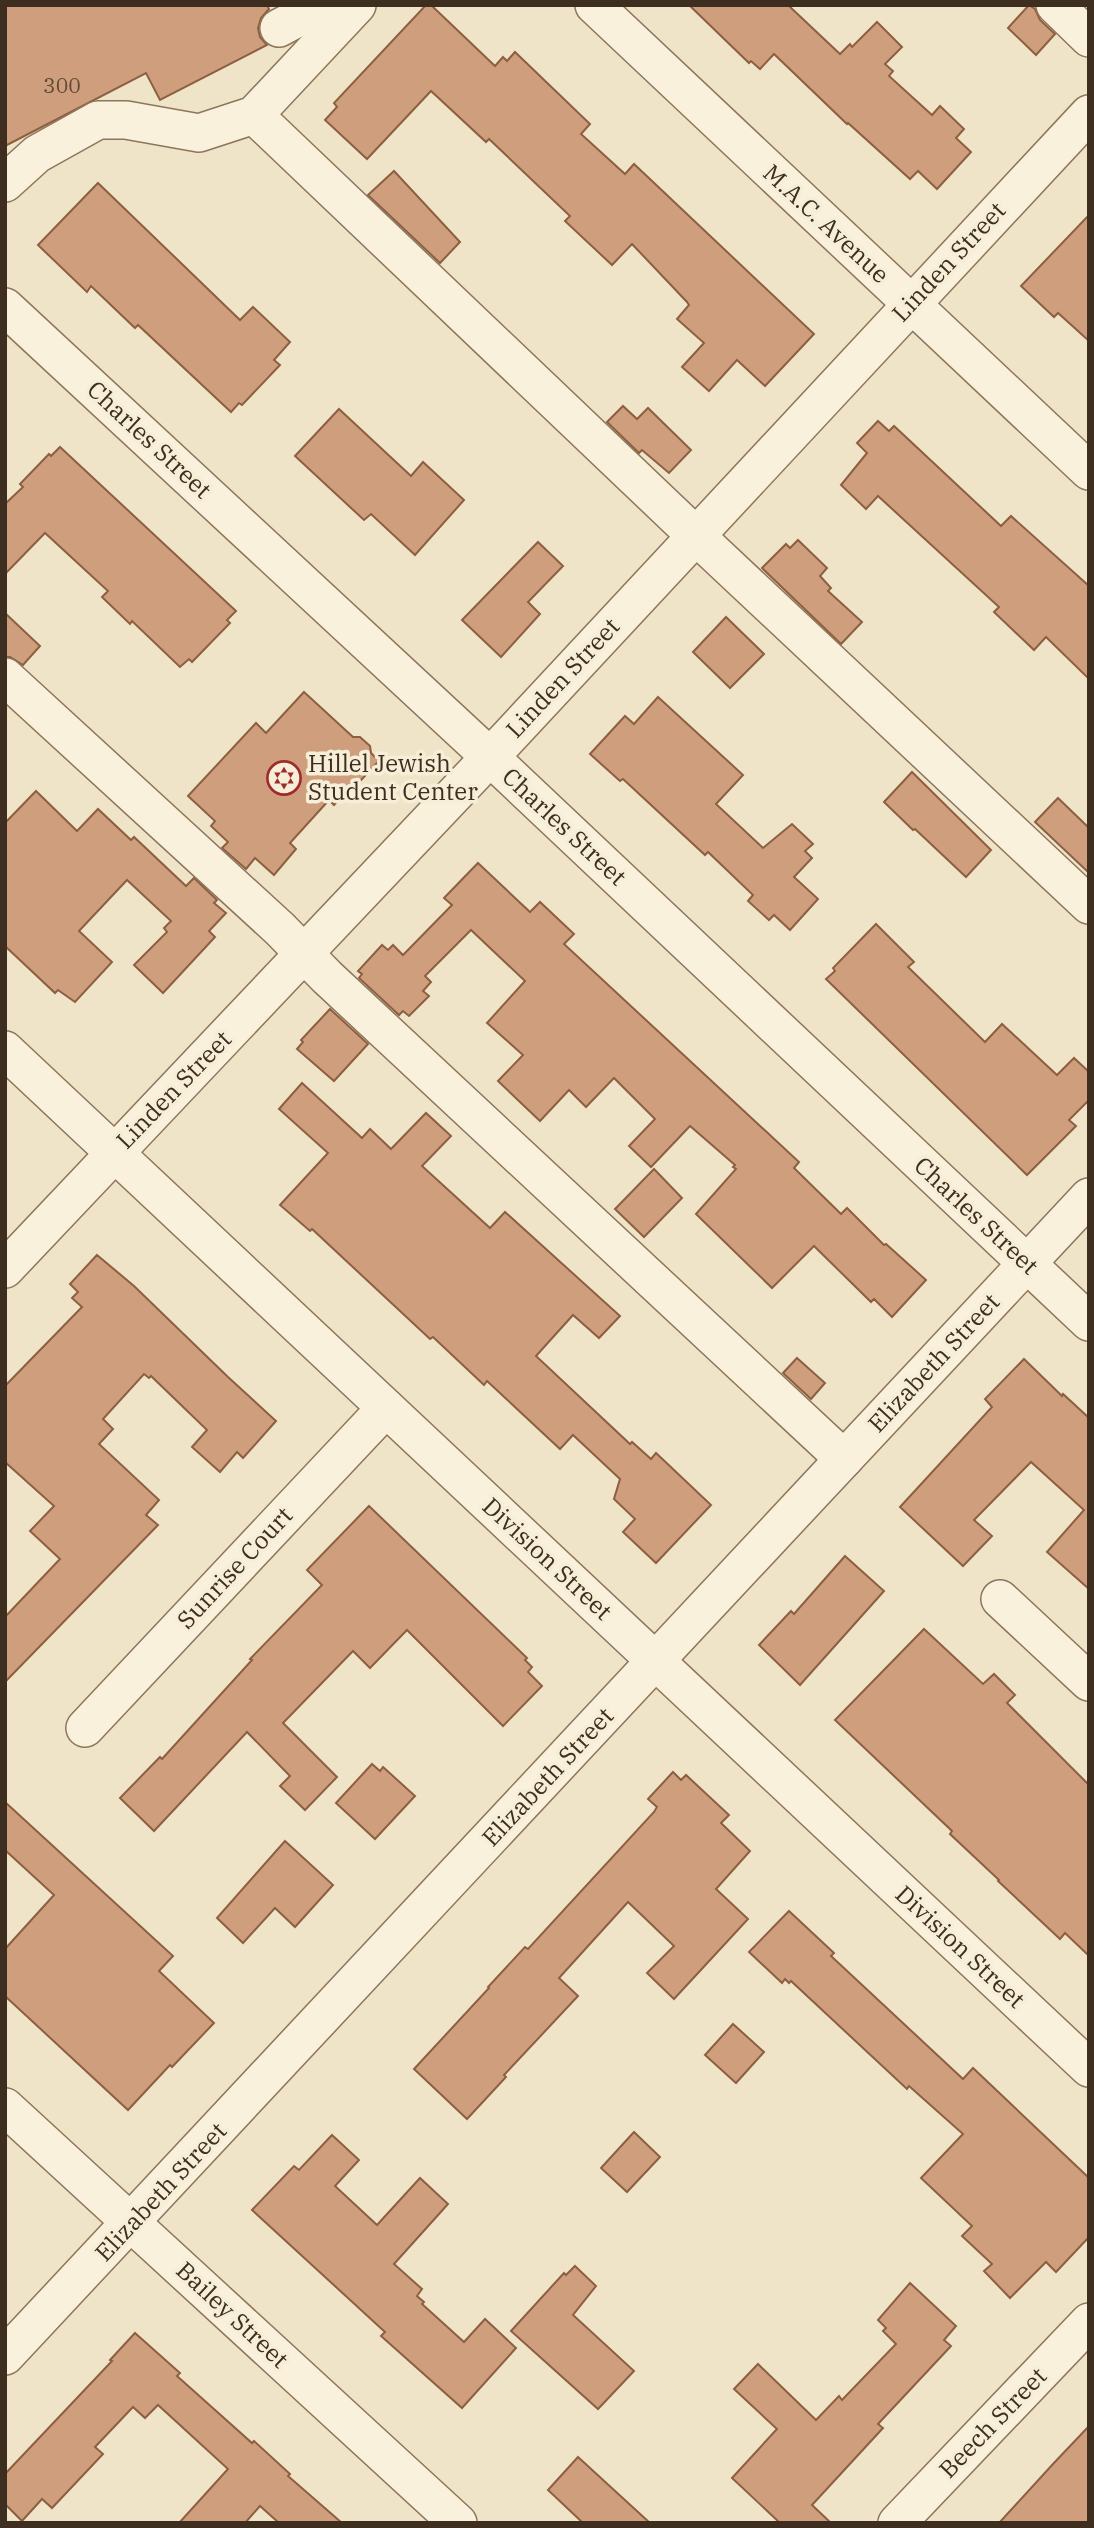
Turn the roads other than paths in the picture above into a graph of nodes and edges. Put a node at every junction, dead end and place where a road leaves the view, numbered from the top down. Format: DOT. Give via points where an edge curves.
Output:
graph roads {
  1 [pos="322,5"];
  2 [pos="358,5"];
  3 [pos="594,5"];
  4 [pos="1055,5"];
  5 [pos="279,29"];
  6 [pos="1089,38"];
  7 [pos="1089,114"];
  8 [pos="254,115"];
  9 [pos="5,183"];
  10 [pos="910,303"];
  11 [pos="5,307"];
  12 [pos="1089,471"];
  13 [pos="695,535"];
  14 [pos="5,677"];
  15 [pos="490,757"];
  16 [pos="1089,905"];
  17 [pos="304,952"];
  18 [pos="5,1050"];
  19 [pos="114,1153"];
  20 [pos="1089,1197"];
  21 [pos="1027,1264"];
  22 [pos="5,1269"];
  23 [pos="1089,1322"];
  24 [pos="386,1408"];
  25 [pos="844,1459"];
  26 [pos="1000,1599"];
  27 [pos="656,1662"];
  28 [pos="1089,1682"];
  29 [pos="85,1728"];
  30 [pos="1089,2068"];
  31 [pos="5,2107"];
  32 [pos="132,2223"];
  33 [pos="1089,2322"];
  34 [pos="5,2356"];
  35 [pos="458,2523"];
  36 [pos="897,2523"];
  1 -- 5 [label="street"];
  2 -- 8 [label="street"];
  3 -- 10 [label="street, M.A.C. Avenue"];
  4 -- 6 [label="street"];
  7 -- 10 [label="street, Linden Street"];
  8 -- 9 [label="street" via="199,133 99,120 37,154"];
  8 -- 13 [label="street"];
  10 -- 12 [label="street, M.A.C. Avenue"];
  10 -- 13 [label="street, Linden Street"];
  11 -- 15 [label="street, Charles Street"];
  13 -- 15 [label="street, Linden Street"];
  13 -- 16 [label="street"];
  14 -- 17 [label="street"];
  15 -- 17 [label="street, Linden Street"];
  15 -- 21 [label="street, Charles Street"];
  17 -- 19 [label="street, Linden Street"];
  17 -- 25 [label="street"];
  18 -- 19 [label="street, Division Street"];
  19 -- 22 [label="street, Linden Street"];
  19 -- 24 [label="street, Division Street"];
  20 -- 21 [label="street, Elizabeth Street"];
  21 -- 23 [label="street, Charles Street"];
  21 -- 25 [label="street, Elizabeth Street"];
  24 -- 27 [label="street, Division Street"];
  24 -- 29 [label="street, Sunrise Court"];
  25 -- 27 [label="street, Elizabeth Street"];
  26 -- 28 [label="street"];
  27 -- 30 [label="street, Division Street"];
  27 -- 32 [label="street, Elizabeth Street"];
  31 -- 32 [label="street, Bailey Street"];
  32 -- 34 [label="street, Elizabeth Street"];
  32 -- 35 [label="street, Bailey Street"];
  33 -- 36 [label="street, Beech Street"];
}
